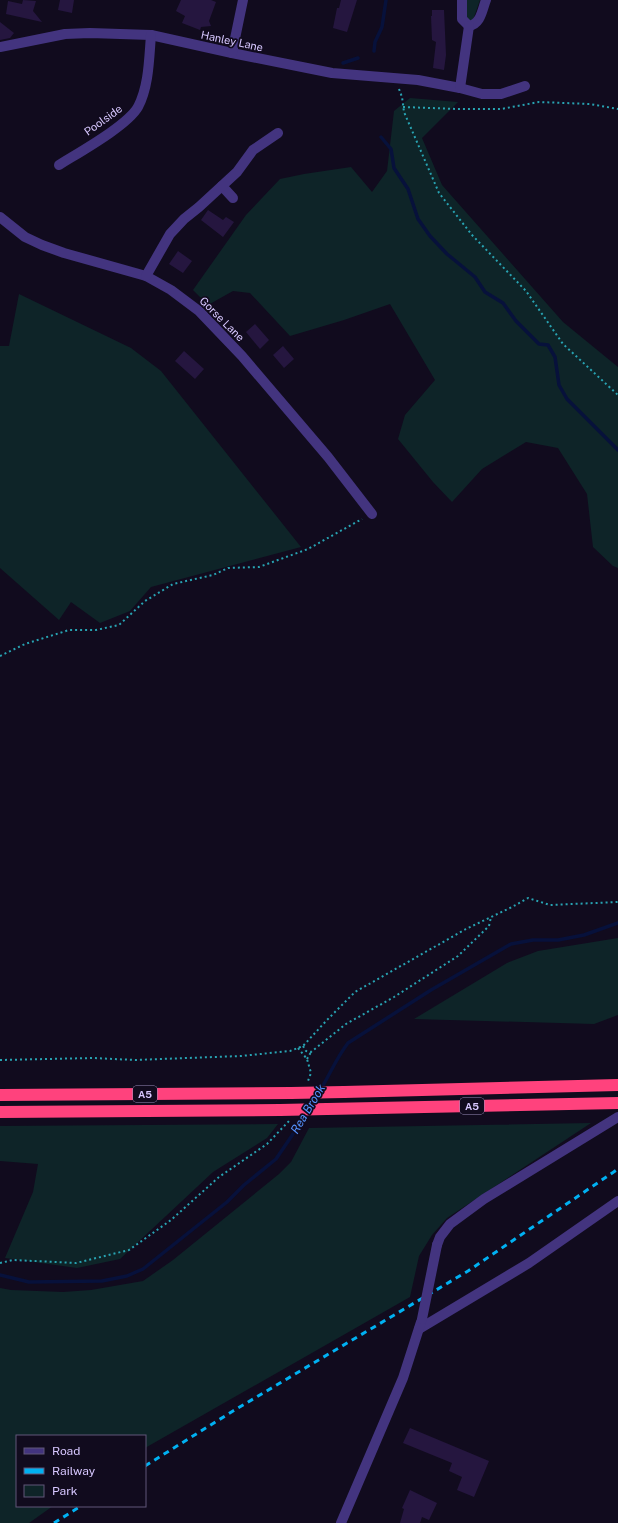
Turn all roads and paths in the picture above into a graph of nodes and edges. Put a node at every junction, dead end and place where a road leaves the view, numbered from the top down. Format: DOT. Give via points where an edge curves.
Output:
graph roads {
  1 [pos="243,0"];
  2 [pos="462,0"];
  3 [pos="486,0"];
  4 [pos="469,26"];
  5 [pos="151,35"];
  6 [pos="0,47"];
  7 [pos="232,53"];
  8 [pos="394,79"];
  9 [pos="525,86"];
  10 [pos="460,88"];
  11 [pos="403,107"];
  12 [pos="618,108"];
  13 [pos="278,133"];
  14 [pos="59,165"];
  15 [pos="222,186"];
  16 [pos="233,198"];
  17 [pos="0,217"];
  18 [pos="146,276"];
  19 [pos="618,395"];
  20 [pos="372,514"];
  21 [pos="0,656"];
  22 [pos="618,902"];
  23 [pos="491,917"];
  24 [pos="302,1046"];
  25 [pos="298,1048"];
  26 [pos="311,1052"];
  27 [pos="307,1059"];
  28 [pos="0,1060"];
  29 [pos="618,1085"];
  30 [pos="305,1086"];
  31 [pos="0,1094"];
  32 [pos="618,1103"];
  33 [pos="0,1112"];
  34 [pos="618,1117"];
  35 [pos="291,1118"];
  36 [pos="618,1201"];
  37 [pos="0,1263"];
  38 [pos="419,1329"];
  39 [pos="340,1523"];
  1 -- 7 [label="street"];
  2 -- 4 [label="street" via="462,19"];
  3 -- 4 [label="street" via="478,22"];
  4 -- 10 [label="street"];
  5 -- 6 [label="street, Hanley Lane" via="65,34"];
  5 -- 7 [label="street, Hanley Lane"];
  5 -- 14 [label="street, Poolside" via="148,70 137,108 115,128"];
  7 -- 8 [label="street, Hanley Lane" via="332,73"];
  8 -- 10 [label="street, Hanley Lane" via="418,80"];
  8 -- 11 [label="path" via="402,97"];
  9 -- 10 [label="street, Hanley Lane" via="492,95"];
  11 -- 12 [label="path" via="501,109 539,102"];
  11 -- 19 [label="path" via="439,193 472,235 526,291 563,344"];
  13 -- 15 [label="street" via="253,150 237,172"];
  15 -- 16 [label="street"];
  15 -- 18 [label="street" via="170,234"];
  17 -- 18 [label="street, Gorse Lane" via="25,237 42,245"];
  18 -- 20 [label="street, Gorse Lane" via="171,290 212,324 328,457"];
  20 -- 21 [label="path" via="308,549 259,567 228,568 214,575 173,584 145,601 119,625 96,630 69,630 25,644"];
  22 -- 23 [label="path" via="550,905 528,898"];
  23 -- 24 [label="path" via="355,992"];
  23 -- 26 [label="path" via="489,926 458,956 346,1024"];
  24 -- 25 [label="path"];
  24 -- 26 [label="path"];
  25 -- 27 [label="path"];
  25 -- 28 [label="path" via="241,1056 135,1060"];
  26 -- 27 [label="path"];
  27 -- 30 [label="path" via="311,1073"];
  29 -- 31 [label="highway, A5, bridge" via="291,1093"];
  32 -- 33 [label="highway, A5, bridge" via="280,1110"];
  34 -- 38 [label="street, bridge" via="478,1203 450,1224 437,1245"];
  35 -- 37 [label="path" via="267,1144 219,1177 170,1220 129,1250 76,1263 14,1260"];
  36 -- 38 [label="street" via="529,1263"];
  38 -- 39 [label="street" via="404,1378"];
}
